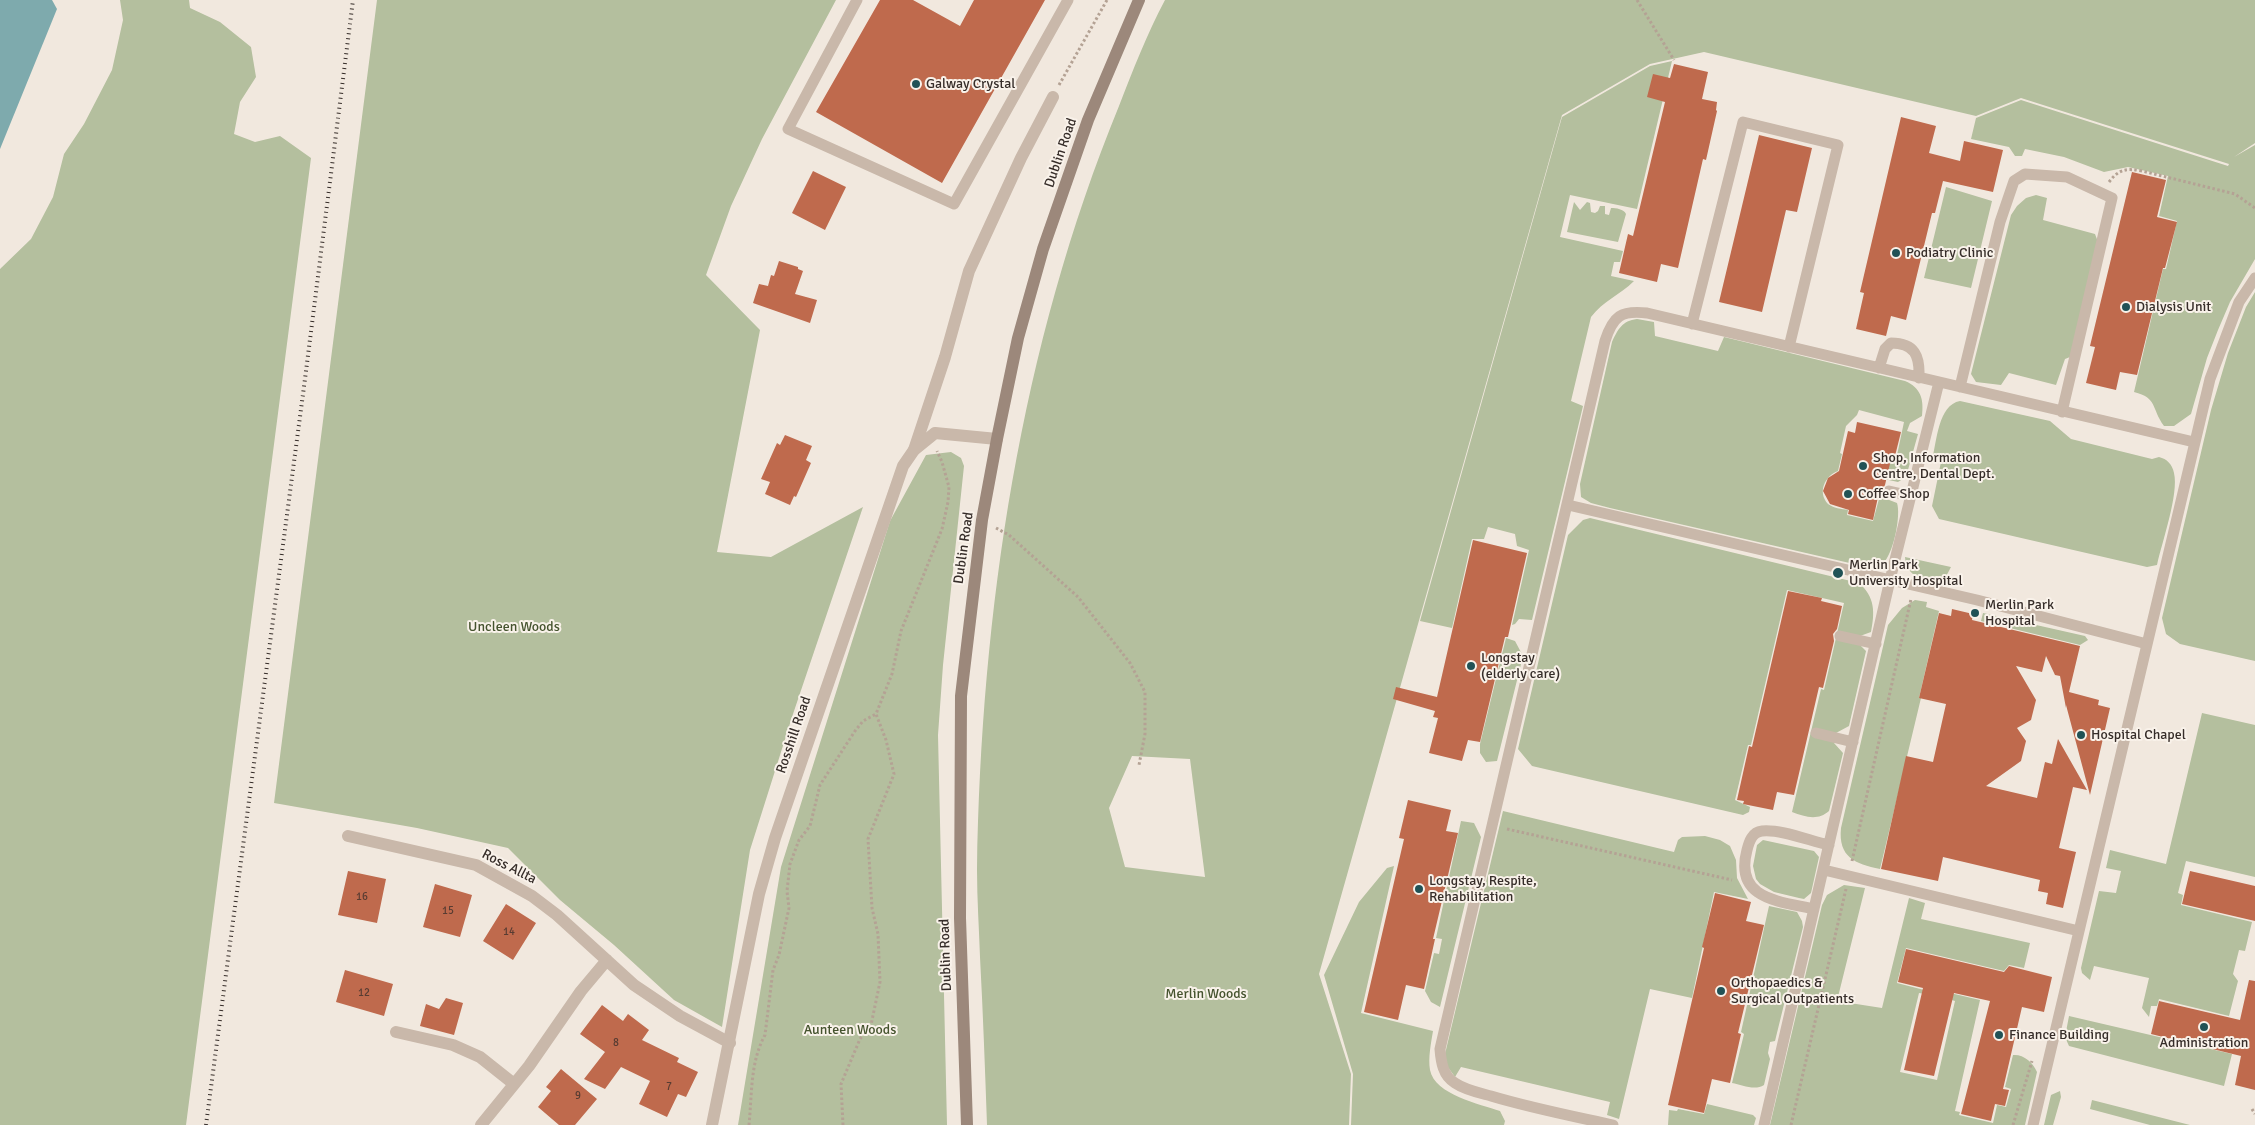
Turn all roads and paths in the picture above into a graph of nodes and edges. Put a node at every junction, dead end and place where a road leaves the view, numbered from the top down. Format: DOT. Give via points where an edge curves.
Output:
graph roads {
  1 [pos="857,0"];
  2 [pos="1068,0"];
  3 [pos="1107,0"];
  4 [pos="1139,0"];
  5 [pos="1637,0"];
  6 [pos="1674,60"];
  7 [pos="1053,97"];
  8 [pos="2101,193"];
  9 [pos="2255,208"];
  10 [pos="2255,278"];
  11 [pos="1692,324"];
  12 [pos="1789,347"];
  13 [pos="1879,368"];
  14 [pos="1919,378"];
  15 [pos="1940,382"];
  16 [pos="1960,387"];
  17 [pos="2062,412"];
  18 [pos="930,437"];
  19 [pos="997,439"];
  20 [pos="2194,442"];
  21 [pos="914,450"];
  22 [pos="1889,491"];
  23 [pos="1911,496"];
  24 [pos="1568,505"];
  25 [pos="982,520"];
  26 [pos="1890,580"];
  27 [pos="1914,586"];
  28 [pos="1840,636"];
  29 [pos="1876,644"];
  30 [pos="2147,644"];
  31 [pos="876,714"];
  32 [pos="1816,733"];
  33 [pos="1853,742"];
  34 [pos="1139,766"];
  35 [pos="1491,826"];
  36 [pos="348,836"];
  37 [pos="1829,845"];
  38 [pos="1824,870"];
  39 [pos="1849,874"];
  40 [pos="1747,883"];
  41 [pos="1814,910"];
  42 [pos="2078,931"];
  43 [pos="607,960"];
  44 [pos="396,1032"];
  45 [pos="730,1043"];
  46 [pos="514,1084"];
  47 [pos="2252,1110"];
  48 [pos="2255,1114"];
  49 [pos="481,1125"];
  50 [pos="712,1125"];
  51 [pos="749,1125"];
  52 [pos="843,1125"];
  53 [pos="967,1125"];
  54 [pos="1612,1125"];
  55 [pos="1764,1125"];
  56 [pos="1791,1125"];
  57 [pos="2033,1125"];
  1 -- 2 [label="lane" via="788,129 954,204"];
  3 -- 7 [label="path"];
  4 -- 19 [label="main road, Dublin Road" via="1088,120 1044,249 1018,338"];
  5 -- 6 [label="path"];
  7 -- 21 [label="street" via="1021,158 970,271"];
  8 -- 9 [label="path" via="2116,173 2126,168 2235,194"];
  8 -- 16 [label="lane" via="2067,177 2025,174 2014,181 2000,222"];
  8 -- 17 [label="lane" via="2112,198"];
  10 -- 20 [label="lane" via="2222,342"];
  11 -- 12 [label="lane"];
  11 -- 12 [label="lane" via="1743,122 1838,146"];
  11 -- 24 [label="lane" via="1625,312 1609,328"];
  12 -- 13 [label="lane"];
  13 -- 14 [label="lane"];
  13 -- 14 [label="lane" via="1885,349 1891,342 1899,343 1916,353"];
  14 -- 15 [label="lane"];
  15 -- 16 [label="lane"];
  15 -- 23 [label="lane"];
  16 -- 17 [label="lane"];
  17 -- 20 [label="lane"];
  18 -- 19 [label="street" via="936,433"];
  18 -- 21 [label="street, Rosshill Road"];
  18 -- 31 [label="path" via="946,474 948,502 942,529 901,631 892,674"];
  19 -- 25 [label="main road, Dublin Road"];
  20 -- 30 [label="lane"];
  21 -- 45 [label="street, Rosshill Road" via="903,466 775,838 757,903"];
  22 -- 23 [label="lane"];
  23 -- 26 [label="lane"];
  24 -- 26 [label="lane"];
  24 -- 35 [label="lane"];
  25 -- 34 [label="path" via="1009,535 1078,597 1130,663 1145,692 1145,734"];
  25 -- 53 [label="main road, Dublin Road" via="961,696 960,918"];
  26 -- 27 [label="lane"];
  26 -- 29 [label="lane"];
  27 -- 30 [label="lane"];
  27 -- 39 [label="path"];
  28 -- 29 [label="lane"];
  29 -- 33 [label="lane"];
  30 -- 42 [label="lane"];
  31 -- 51 [label="path" via="863,721 855,731 820,785 810,826 799,840 790,864 789,908 773,970 765,1035 751,1083"];
  31 -- 52 [label="path" via="894,774 868,839 880,982 871,1025 860,1039 841,1084"];
  32 -- 33 [label="lane"];
  33 -- 37 [label="lane"];
  35 -- 40 [label="path"];
  35 -- 54 [label="lane" via="1440,1049 1446,1075 1460,1086 1491,1096"];
  36 -- 43 [label="street, Ross Allta" via="476,866 532,896"];
  37 -- 38 [label="lane"];
  37 -- 40 [label="lane" via="1773,831 1760,831 1750,838 1746,851 1743,867"];
  38 -- 39 [label="lane"];
  38 -- 41 [label="lane"];
  39 -- 42 [label="lane"];
  39 -- 56 [label="path"];
  40 -- 41 [label="lane" via="1776,901"];
  41 -- 55 [label="lane"];
  42 -- 57 [label="lane"];
  43 -- 45 [label="street, Ross Allta" via="634,986"];
  43 -- 46 [label="street"];
  44 -- 46 [label="street" via="453,1045 480,1057"];
  45 -- 50 [label="street, Rosshill Road"];
  46 -- 49 [label="street"];
  47 -- 48 [label="path"];
}
